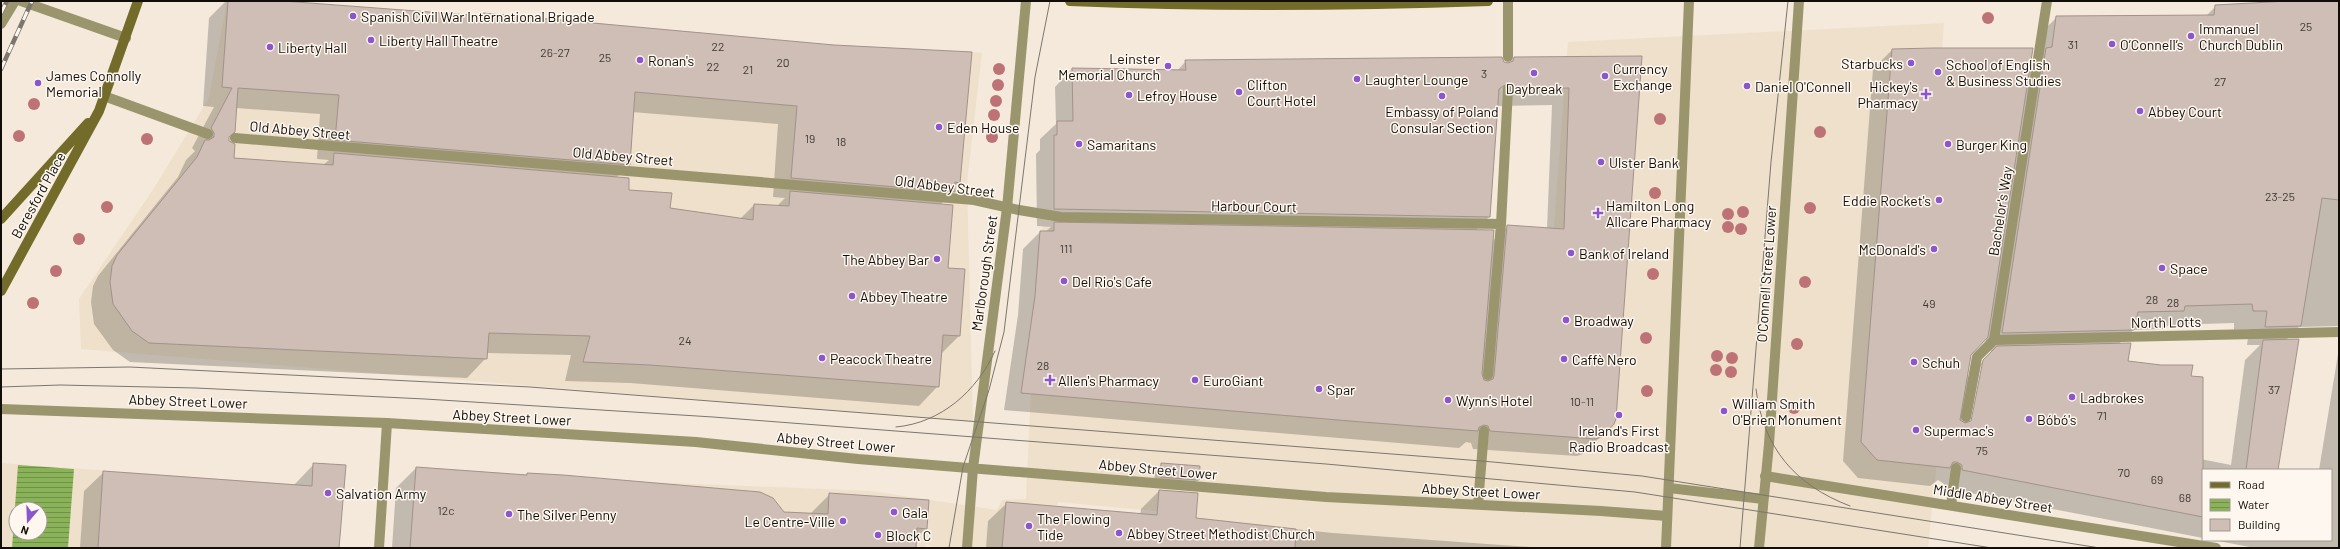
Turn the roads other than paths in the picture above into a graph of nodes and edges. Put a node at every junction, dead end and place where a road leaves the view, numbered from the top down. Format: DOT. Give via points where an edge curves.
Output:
graph roads {
  1 [pos="15,1"];
  2 [pos="21,1"];
  3 [pos="138,1"];
  4 [pos="1026,1"];
  5 [pos="1070,1"];
  6 [pos="1488,1"];
  7 [pos="1508,1"];
  8 [pos="1689,1"];
  9 [pos="1799,1"];
  10 [pos="2047,1"];
  11 [pos="1,24"];
  12 [pos="126,38"];
  13 [pos="1508,57"];
  14 [pos="1508,89"];
  15 [pos="104,96"];
  16 [pos="99,111"];
  17 [pos="208,134"];
  18 [pos="235,138"];
  19 [pos="1007,208"];
  20 [pos="1,219"];
  21 [pos="1500,224"];
  22 [pos="1,291"];
  23 [pos="2339,332"];
  24 [pos="1994,340"];
  25 [pos="1488,375"];
  26 [pos="1,409"];
  27 [pos="1966,418"];
  28 [pos="387,423"];
  29 [pos="1484,431"];
  30 [pos="973,468"];
  31 [pos="1956,468"];
  32 [pos="1765,476"];
  33 [pos="1669,488"];
  34 [pos="1763,499"];
  35 [pos="1478,504"];
  36 [pos="1951,505"];
  37 [pos="1667,516"];
  38 [pos="379,548"];
  39 [pos="967,548"];
  40 [pos="1666,548"];
  41 [pos="1759,548"];
  42 [pos="2216,548"];
  1 -- 11 [label="street"];
  2 -- 12 [label="street"];
  3 -- 12 [label="main road, Beresford Place"];
  4 -- 19 [label="street, Marlborough Street"];
  5 -- 6 [label="main road" via="1158,4 1420,4"];
  7 -- 13 [label="street"];
  8 -- 33 [label="street"];
  9 -- 32 [label="street, O'Connell Street Lower"];
  10 -- 24 [label="street, Bachelor's Way"];
  12 -- 15 [label="main road, Beresford Place"];
  14 -- 21 [label="street"];
  15 -- 16 [label="main road, Beresford Place"];
  15 -- 17 [label="street"];
  16 -- 20 [label="main road, Beresford Place"];
  16 -- 22 [label="main road, Beresford Place"];
  18 -- 19 [label="street, Old Abbey Street" via="974,200"];
  19 -- 21 [label="street, Harbour Court" via="1061,217"];
  19 -- 30 [label="street, Marlborough Street"];
  21 -- 25 [label="street"];
  23 -- 24 [label="street, North Lotts"];
  24 -- 27 [label="street" via="1977,357"];
  26 -- 28 [label="street, Abbey Street Lower"];
  28 -- 30 [label="street, Abbey Street Lower" via="696,442"];
  28 -- 38 [label="street"];
  29 -- 35 [label="street"];
  30 -- 35 [label="street, Abbey Street Lower" via="1326,497"];
  30 -- 39 [label="street, Marlborough Street"];
  31 -- 36 [label="street"];
  32 -- 34 [label="street, O'Connell Street Lower"];
  32 -- 36 [label="street, Middle Abbey Street"];
  33 -- 34 [label="street"];
  33 -- 37 [label="street"];
  34 -- 41 [label="street, O'Connell Street Lower"];
  35 -- 37 [label="street, Abbey Street Lower"];
  36 -- 42 [label="street, Middle Abbey Street"];
  37 -- 40 [label="street"];
}
